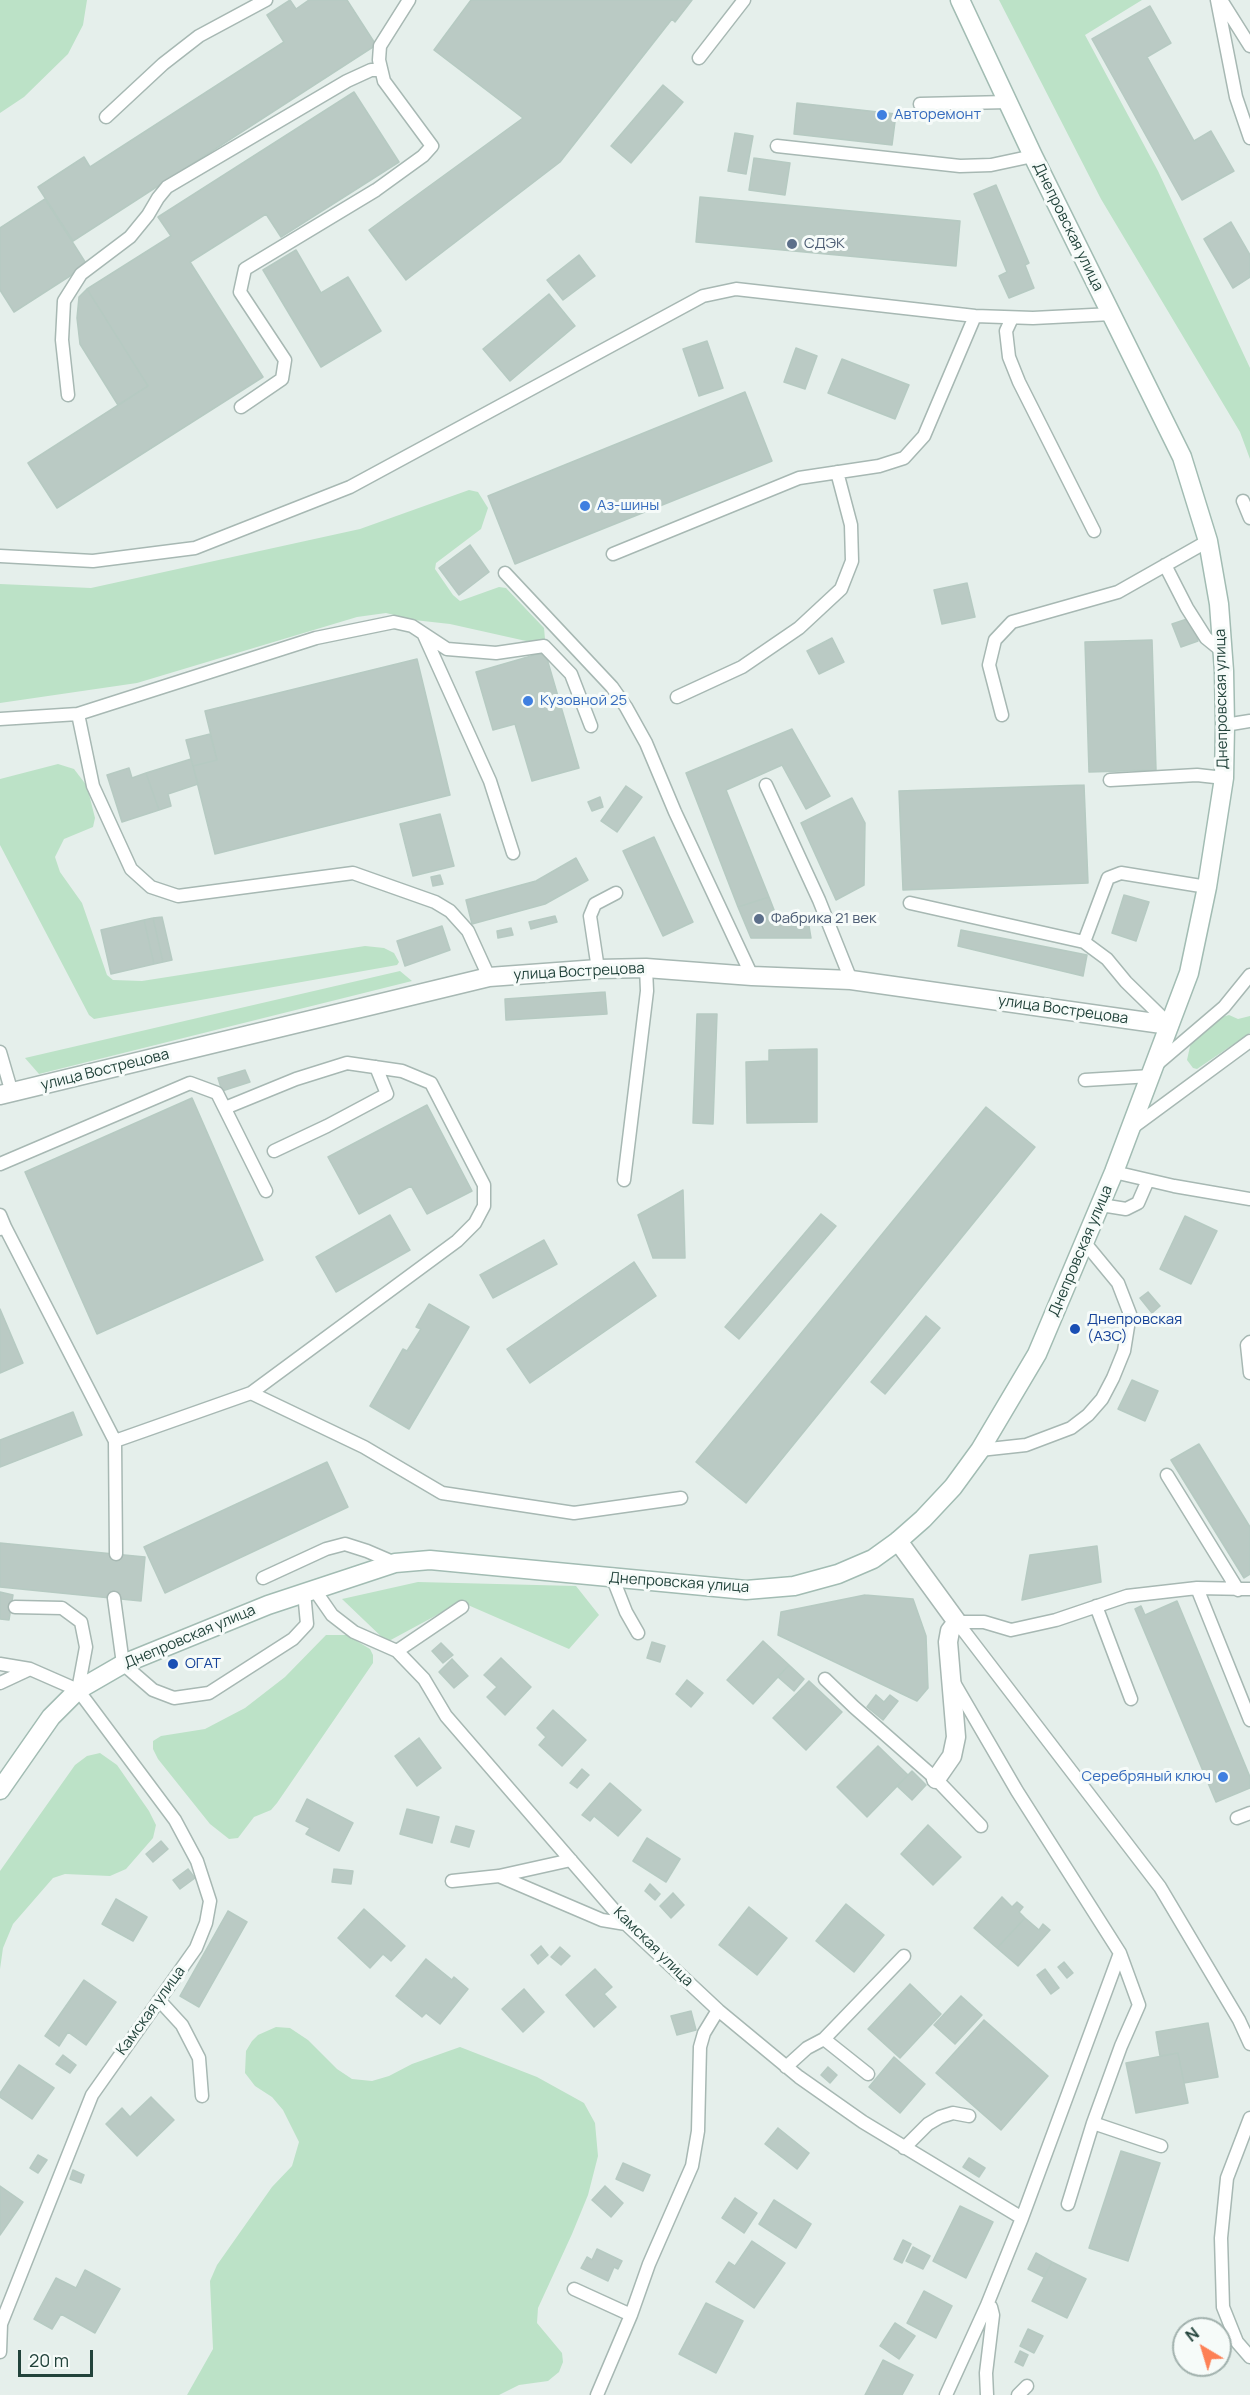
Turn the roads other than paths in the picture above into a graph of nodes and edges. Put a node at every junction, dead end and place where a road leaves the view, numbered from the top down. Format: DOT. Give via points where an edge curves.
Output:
graph roads {
  1 [pos="266,0"];
  2 [pos="409,0"];
  3 [pos="744,0"];
  4 [pos="960,0"];
  5 [pos="1216,0"];
  6 [pos="1221,0"];
  7 [pos="1250,46"];
  8 [pos="699,58"];
  9 [pos="381,70"];
  10 [pos="1008,102"];
  11 [pos="920,104"];
  12 [pos="106,117"];
  13 [pos="1250,138"];
  14 [pos="777,146"];
  15 [pos="1033,156"];
  16 [pos="1112,314"];
  17 [pos="975,316"];
  18 [pos="1012,318"];
  19 [pos="68,395"];
  20 [pos="241,407"];
  21 [pos="837,472"];
  22 [pos="1243,501"];
  23 [pos="1250,518"];
  24 [pos="1094,531"];
  25 [pos="1208,541"];
  26 [pos="613,554"];
  27 [pos="0,556"];
  28 [pos="1165,565"];
  29 [pos="505,573"];
  30 [pos="424,634"];
  31 [pos="1222,651"];
  32 [pos="677,697"];
  33 [pos="78,714"];
  34 [pos="1002,715"];
  35 [pos="0,719"];
  36 [pos="1250,721"];
  37 [pos="591,726"];
  38 [pos="1226,726"];
  39 [pos="1224,778"];
  40 [pos="1110,780"];
  41 [pos="766,785"];
  42 [pos="513,853"];
  43 [pos="1207,887"];
  44 [pos="616,893"];
  45 [pos="910,903"];
  46 [pos="1084,942"];
  47 [pos="646,968"];
  48 [pos="598,969"];
  49 [pos="1250,975"];
  50 [pos="752,976"];
  51 [pos="489,977"];
  52 [pos="851,980"];
  53 [pos="1170,1025"];
  54 [pos="1250,1041"];
  55 [pos="0,1052"];
  56 [pos="376,1067"];
  57 [pos="1153,1071"];
  58 [pos="1085,1080"];
  59 [pos="6,1094"];
  60 [pos="225,1108"];
  61 [pos="1131,1128"];
  62 [pos="274,1151"];
  63 [pos="0,1164"];
  64 [pos="1114,1172"];
  65 [pos="624,1180"];
  66 [pos="1148,1180"];
  67 [pos="266,1191"];
  68 [pos="1250,1199"];
  69 [pos="1101,1205"];
  70 [pos="2,1224"];
  71 [pos="1085,1243"];
  72 [pos="1250,1342"];
  73 [pos="1250,1373"];
  74 [pos="250,1393"];
  75 [pos="115,1441"];
  76 [pos="980,1450"];
  77 [pos="1167,1475"];
  78 [pos="681,1497"];
  79 [pos="898,1541"];
  80 [pos="116,1554"];
  81 [pos="395,1563"];
  82 [pos="263,1578"];
  83 [pos="613,1579"];
  84 [pos="1197,1588"];
  85 [pos="309,1590"];
  86 [pos="1244,1590"];
  87 [pos="114,1598"];
  88 [pos="1096,1606"];
  89 [pos="15,1607"];
  90 [pos="462,1607"];
  91 [pos="957,1622"];
  92 [pos="638,1633"];
  93 [pos="397,1651"];
  94 [pos="0,1664"];
  95 [pos="123,1664"];
  96 [pos="30,1669"];
  97 [pos="950,1675"];
  98 [pos="825,1679"];
  99 [pos="0,1683"];
  100 [pos="78,1690"];
  101 [pos="1131,1699"];
  102 [pos="1250,1720"];
  103 [pos="936,1779"];
  104 [pos="0,1790"];
  105 [pos="1250,1813"];
  106 [pos="1237,1818"];
  107 [pos="981,1826"];
  108 [pos="571,1860"];
  109 [pos="499,1876"];
  110 [pos="452,1881"];
  111 [pos="626,1924"];
  112 [pos="1120,1953"];
  113 [pos="904,1956"];
  114 [pos="159,2000"];
  115 [pos="718,2010"];
  116 [pos="824,2039"];
  117 [pos="1250,2044"];
  118 [pos="786,2067"];
  119 [pos="868,2074"];
  120 [pos="202,2096"];
  121 [pos="969,2116"];
  122 [pos="1250,2118"];
  123 [pos="1094,2123"];
  124 [pos="1161,2146"];
  125 [pos="904,2148"];
  126 [pos="1068,2204"];
  127 [pos="1022,2218"];
  128 [pos="574,2289"];
  129 [pos="987,2305"];
  130 [pos="631,2315"];
  131 [pos="0,2324"];
  132 [pos="0,2352"];
  133 [pos="1250,2357"];
  134 [pos="597,2395"];
  135 [pos="946,2395"];
  136 [pos="987,2395"];
  1 -- 12 [label="lane" via="199,36"];
  2 -- 9 [label="lane" via="380,46"];
  3 -- 8 [label="lane"];
  4 -- 10 [label="main road, Днепровская улица"];
  5 -- 13 [label="lane" via="1236,97"];
  6 -- 7 [label="lane"];
  9 -- 19 [label="lane" via="371,70 347,81 168,187 130,237 81,274 64,301 62,340"];
  9 -- 20 [label="lane" via="384,81 432,146 376,190 244,269 240,292 285,360 282,379"];
  10 -- 11 [label="lane"];
  10 -- 15 [label="main road, Днепровская улица"];
  14 -- 15 [label="lane" via="960,166 991,165"];
  15 -- 16 [label="main road, Днепровская улица"];
  16 -- 18 [label="lane"];
  16 -- 25 [label="main road, Днепровская улица" via="1182,457"];
  17 -- 18 [label="lane"];
  17 -- 21 [label="lane" via="924,436 914,449 904,458 879,466"];
  17 -- 27 [label="lane" via="736,289 703,296 350,487 195,548 93,561"];
  18 -- 24 [label="lane" via="1006,332 1009,357"];
  21 -- 26 [label="lane" via="799,478 771,488"];
  21 -- 32 [label="lane" via="851,525 852,561 840,589 799,628 742,667"];
  22 -- 23 [label="lane"];
  25 -- 28 [label="lane"];
  25 -- 31 [label="main road, Днепровская улица" via="1220,604"];
  28 -- 31 [label="lane" via="1206,638"];
  28 -- 34 [label="lane" via="1118,592 1012,622 995,640 989,665"];
  29 -- 50 [label="lane" via="612,687 626,707"];
  30 -- 33 [label="lane" via="394,622 316,638"];
  30 -- 37 [label="lane" via="447,649 496,653 544,645 571,674"];
  30 -- 42 [label="lane" via="490,781"];
  31 -- 38 [label="main road, Днепровская улица"];
  33 -- 35 [label="lane"];
  33 -- 51 [label="lane" via="93,786 131,869 151,887 178,896 353,873 450,911 468,931"];
  36 -- 38 [label="lane"];
  38 -- 39 [label="main road, Днепровская улица"];
  39 -- 40 [label="lane"];
  39 -- 43 [label="main road, Днепровская улица"];
  41 -- 52 [label="lane"];
  43 -- 46 [label="lane" via="1121,873 1108,878"];
  43 -- 53 [label="main road, Днепровская улица" via="1189,973"];
  44 -- 48 [label="lane" via="595,904 590,916"];
  45 -- 46 [label="lane"];
  46 -- 53 [label="lane" via="1107,959"];
  47 -- 48 [label="main road, улица Вострецова"];
  47 -- 50 [label="main road, улица Вострецова"];
  47 -- 65 [label="lane" via="647,991"];
  48 -- 51 [label="main road, улица Вострецова"];
  49 -- 57 [label="lane" via="1224,1007"];
  50 -- 52 [label="main road, улица Вострецова"];
  51 -- 59 [label="main road, улица Вострецова"];
  52 -- 53 [label="main road, улица Вострецова"];
  53 -- 57 [label="main road, Днепровская улица"];
  54 -- 61 [label="lane"];
  55 -- 59 [label="lane"];
  56 -- 60 [label="lane" via="348,1063"];
  56 -- 62 [label="lane" via="387,1094"];
  56 -- 74 [label="lane" via="402,1071 431,1083 484,1185 484,1206 475,1223 457,1241"];
  57 -- 58 [label="lane"];
  57 -- 61 [label="main road, Днепровская улица"];
  60 -- 63 [label="lane" via="217,1093 190,1083"];
  60 -- 67 [label="lane"];
  61 -- 64 [label="main road, Днепровская улица"];
  64 -- 66 [label="lane"];
  64 -- 69 [label="main road, Днепровская улица"];
  66 -- 68 [label="lane"];
  66 -- 69 [label="lane" via="1138,1203 1126,1209"];
  69 -- 71 [label="main road, Днепровская улица"];
  70 -- 75 [label="lane"];
  71 -- 76 [label="main road, Днепровская улица" via="1037,1354"];
  71 -- 76 [label="lane" via="1118,1283 1130,1314 1124,1351 1113,1378 1102,1399 1071,1428 1026,1445"];
  72 -- 73 [label="lane"];
  74 -- 75 [label="lane"];
  74 -- 78 [label="lane" via="364,1447 442,1493 574,1512"];
  75 -- 80 [label="lane"];
  76 -- 79 [label="main road, Днепровская улица" via="953,1487"];
  77 -- 86 [label="lane"];
  79 -- 83 [label="main road, Днепровская улица" via="873,1559 794,1586 746,1590"];
  79 -- 91 [label="main road"];
  81 -- 82 [label="lane" via="345,1544"];
  81 -- 83 [label="main road, Днепровская улица" via="430,1560"];
  81 -- 85 [label="main road, Днепровская улица"];
  83 -- 92 [label="lane"];
  84 -- 86 [label="lane"];
  84 -- 88 [label="lane" via="1127,1596"];
  84 -- 102 [label="lane"];
  85 -- 93 [label="lane, Камская улица" via="354,1632"];
  85 -- 95 [label="main road, Днепровская улица"];
  85 -- 95 [label="lane" via="307,1624 293,1639 209,1693 174,1698 153,1690"];
  87 -- 95 [label="lane"];
  88 -- 91 [label="lane" via="1011,1630 984,1622"];
  88 -- 101 [label="lane"];
  89 -- 100 [label="lane" via="62,1608 81,1622 86,1647"];
  90 -- 93 [label="lane"];
  91 -- 97 [label="main road" via="948,1641"];
  91 -- 117 [label="lane" via="1160,1887"];
  93 -- 108 [label="lane, Камская улица" via="424,1679 446,1716"];
  94 -- 96 [label="lane"];
  95 -- 100 [label="main road, Днепровская улица"];
  96 -- 99 [label="lane"];
  96 -- 100 [label="lane"];
  97 -- 103 [label="main road" via="956,1737 952,1756"];
  97 -- 112 [label="lane" via="1017,1791"];
  98 -- 103 [label="lane"];
  100 -- 104 [label="main road, Днепровская улица" via="51,1717"];
  100 -- 114 [label="lane, Камская улица" via="175,1820 197,1861 210,1901 196,1948"];
  103 -- 107 [label="lane"];
  105 -- 106 [label="lane"];
  108 -- 109 [label="lane"];
  108 -- 111 [label="lane, Камская улица"];
  109 -- 110 [label="lane"];
  109 -- 111 [label="lane" via="602,1920"];
  111 -- 115 [label="lane, Камская улица"];
  112 -- 123 [label="lane" via="1139,2005"];
  112 -- 127 [label="lane"];
  113 -- 116 [label="lane"];
  114 -- 120 [label="lane" via="182,2025 199,2058"];
  114 -- 131 [label="lane, Камская улица" via="92,2095"];
  115 -- 118 [label="lane, Камская улица"];
  115 -- 130 [label="lane" via="700,2047 698,2131 692,2166"];
  116 -- 118 [label="lane"];
  116 -- 119 [label="lane"];
  118 -- 125 [label="lane, Камская улица"];
  121 -- 125 [label="lane" via="953,2113 940,2117"];
  122 -- 133 [label="lane" via="1227,2178 1221,2238 1223,2307 1237,2342"];
  123 -- 124 [label="lane"];
  123 -- 126 [label="lane"];
  125 -- 127 [label="lane, Камская улица"];
  127 -- 129 [label="lane"];
  128 -- 130 [label="lane"];
  129 -- 135 [label="lane"];
  129 -- 136 [label="lane" via="992,2307 993,2315"];
  130 -- 134 [label="lane"];
  131 -- 132 [label="lane, Камская улица"];
}
